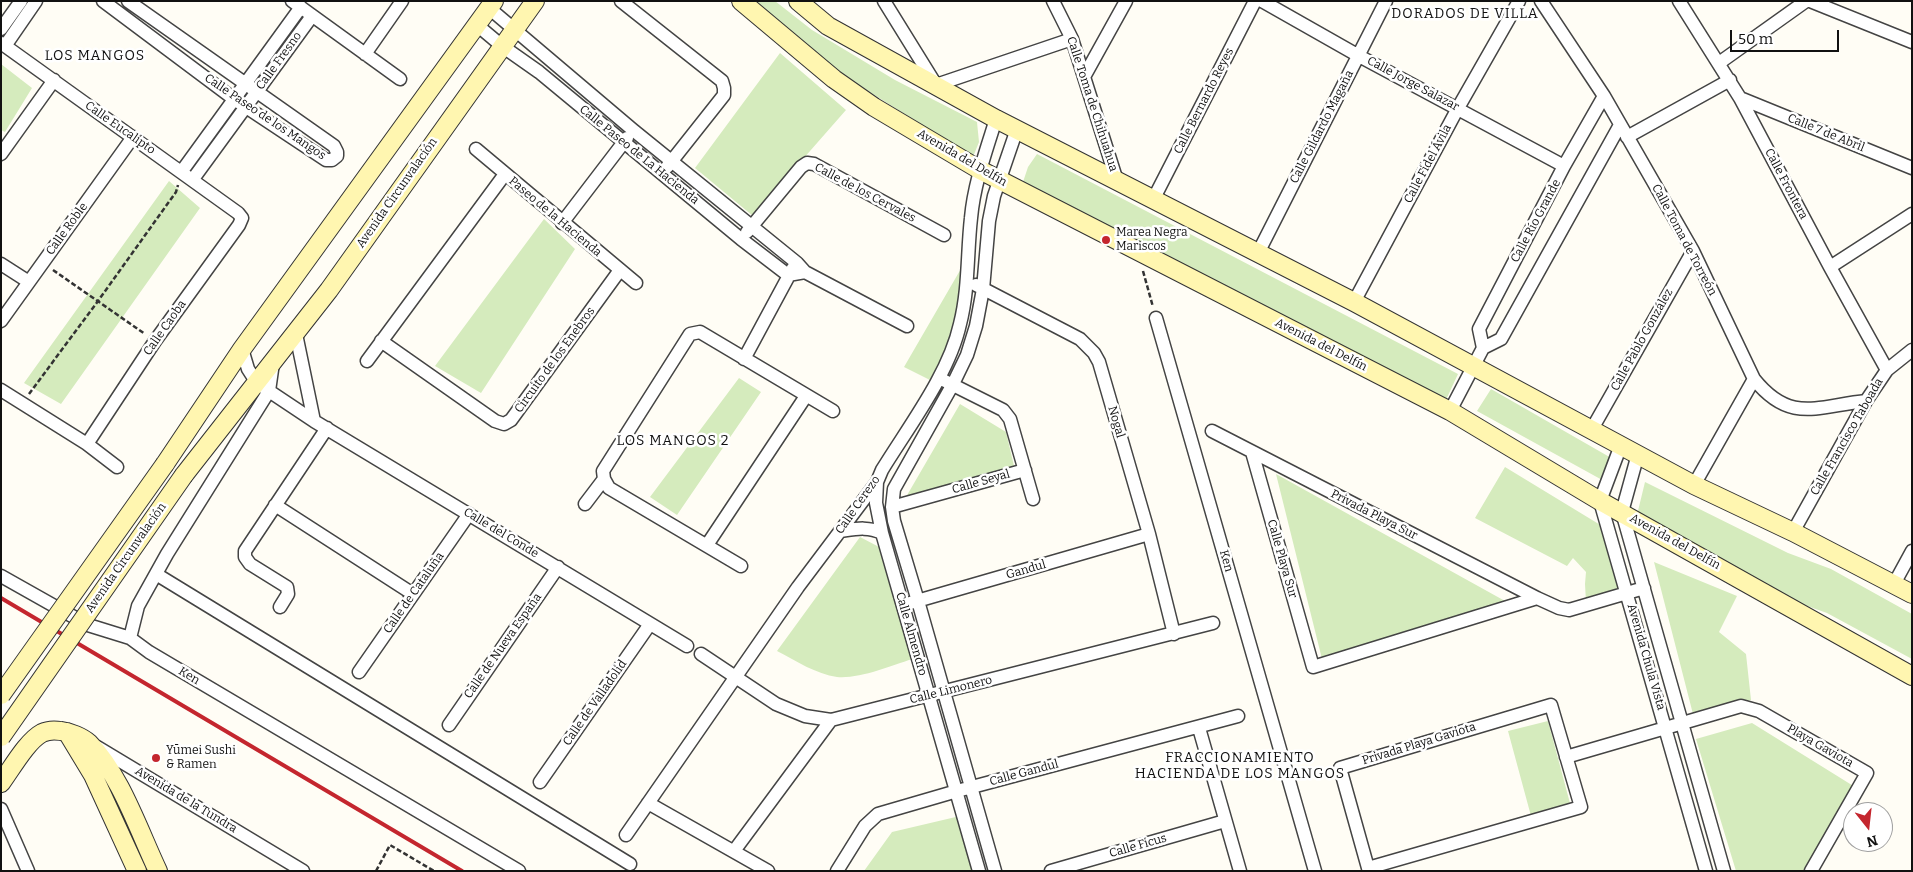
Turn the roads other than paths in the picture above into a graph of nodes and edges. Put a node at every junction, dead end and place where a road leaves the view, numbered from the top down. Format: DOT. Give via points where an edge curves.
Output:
graph roads {
  1 [pos="21,1"];
  2 [pos="36,1"];
  3 [pos="103,1"];
  4 [pos="128,1"];
  5 [pos="402,1"];
  6 [pos="535,1"];
  7 [pos="621,1"];
  8 [pos="741,1"];
  9 [pos="798,1"];
  10 [pos="884,1"];
  11 [pos="1053,1"];
  12 [pos="1126,1"];
  13 [pos="1255,1"];
  14 [pos="1262,1"];
  15 [pos="1386,1"];
  16 [pos="1519,1"];
  17 [pos="1541,1"];
  18 [pos="1680,1"];
  19 [pos="1808,1"];
  20 [pos="297,4"];
  21 [pos="492,4"];
  22 [pos="312,16"];
  23 [pos="477,25"];
  24 [pos="515,28"];
  25 [pos="1,29"];
  26 [pos="1072,39"];
  27 [pos="1912,42"];
  28 [pos="3,44"];
  29 [pos="502,46"];
  30 [pos="365,54"];
  31 [pos="1358,56"];
  32 [pos="549,58"];
  33 [pos="1719,63"];
  34 [pos="539,72"];
  35 [pos="1085,75"];
  36 [pos="400,79"];
  37 [pos="54,80"];
  38 [pos="1730,80"];
  39 [pos="245,84"];
  40 [pos="936,85"];
  41 [pos="257,92"];
  42 [pos="1604,96"];
  43 [pos="1740,98"];
  44 [pos="234,99"];
  45 [pos="247,106"];
  46 [pos="1458,108"];
  47 [pos="996,119"];
  48 [pos="1620,125"];
  49 [pos="1017,129"];
  50 [pos="633,130"];
  51 [pos="133,137"];
  52 [pos="1627,137"];
  53 [pos="623,143"];
  54 [pos="3,149"];
  55 [pos="476,149"];
  56 [pos="672,160"];
  57 [pos="1564,166"];
  58 [pos="1912,168"];
  59 [pos="980,170"];
  60 [pos="182,171"];
  61 [pos="662,173"];
  62 [pos="504,174"];
  63 [pos="193,180"];
  64 [pos="999,180"];
  65 [pos="1117,181"];
  66 [pos="1153,200"];
  67 [pos="238,213"];
  68 [pos="1912,214"];
  69 [pos="562,223"];
  70 [pos="751,226"];
  71 [pos="944,235"];
  72 [pos="741,239"];
  73 [pos="1693,251"];
  74 [pos="1258,253"];
  75 [pos="1,264"];
  76 [pos="801,267"];
  77 [pos="1830,267"];
  78 [pos="620,270"];
  79 [pos="788,275"];
  80 [pos="967,280"];
  81 [pos="29,282"];
  82 [pos="636,283"];
  83 [pos="983,289"];
  84 [pos="1354,302"];
  85 [pos="1156,318"];
  86 [pos="1,322"];
  87 [pos="907,326"];
  88 [pos="296,334"];
  89 [pos="381,341"];
  90 [pos="1482,348"];
  91 [pos="242,350"];
  92 [pos="1912,351"];
  93 [pos="744,358"];
  94 [pos="367,361"];
  95 [pos="1473,367"];
  96 [pos="1887,370"];
  97 [pos="938,378"];
  98 [pos="1754,378"];
  99 [pos="953,384"];
  100 [pos="263,387"];
  101 [pos="1,390"];
  102 [pos="806,396"];
  103 [pos="1866,401"];
  104 [pos="832,411"];
  105 [pos="1450,411"];
  106 [pos="314,421"];
  107 [pos="327,428"];
  108 [pos="1592,430"];
  109 [pos="1212,431"];
  110 [pos="87,444"];
  111 [pos="1620,445"];
  112 [pos="1252,452"];
  113 [pos="1638,454"];
  114 [pos="117,467"];
  115 [pos="1025,470"];
  116 [pos="604,479"];
  117 [pos="877,482"];
  118 [pos="1694,485"];
  119 [pos="894,489"];
  120 [pos="1033,499"];
  121 [pos="1600,501"];
  122 [pos="585,504"];
  123 [pos="275,505"];
  124 [pos="892,507"];
  125 [pos="1622,512"];
  126 [pos="469,514"];
  127 [pos="840,531"];
  128 [pos="1793,532"];
  129 [pos="882,533"];
  130 [pos="1149,534"];
  131 [pos="707,545"];
  132 [pos="1912,551"];
  133 [pos="741,566"];
  134 [pos="558,567"];
  135 [pos="156,574"];
  136 [pos="1,576"];
  137 [pos="1894,584"];
  138 [pos="1644,588"];
  139 [pos="1627,593"];
  140 [pos="413,594"];
  141 [pos="1912,594"];
  142 [pos="1537,598"];
  143 [pos="918,601"];
  144 [pos="903,605"];
  145 [pos="280,606"];
  146 [pos="1213,623"];
  147 [pos="650,624"];
  148 [pos="1174,634"];
  149 [pos="130,638"];
  150 [pos="687,646"];
  151 [pos="701,654"];
  152 [pos="359,672"];
  153 [pos="1912,676"];
  154 [pos="734,678"];
  155 [pos="944,691"];
  156 [pos="1,695"];
  157 [pos="929,695"];
  158 [pos="1238,716"];
  159 [pos="831,720"];
  160 [pos="1682,723"];
  161 [pos="449,725"];
  162 [pos="1199,728"];
  163 [pos="1666,728"];
  164 [pos="67,732"];
  165 [pos="1,737"];
  166 [pos="87,742"];
  167 [pos="1566,757"];
  168 [pos="540,782"];
  169 [pos="1,783"];
  170 [pos="972,787"];
  171 [pos="956,791"];
  172 [pos="648,803"];
  173 [pos="1,809"];
  174 [pos="1225,821"];
  175 [pos="626,835"];
  176 [pos="734,851"];
  177 [pos="630,864"];
  178 [pos="285,866"];
  179 [pos="28,871"];
  180 [pos="137,871"];
  181 [pos="158,871"];
  182 [pos="303,871"];
  183 [pos="519,871"];
  184 [pos="768,871"];
  185 [pos="837,871"];
  186 [pos="979,871"];
  187 [pos="995,871"];
  188 [pos="1051,871"];
  189 [pos="1240,871"];
  190 [pos="1315,871"];
  191 [pos="1706,871"];
  192 [pos="1724,871"];
  193 [pos="1811,871"];
  1 -- 25 [label="street"];
  2 -- 28 [label="street"];
  3 -- 44 [label="street, Calle Paseo de los Mangos"];
  4 -- 39 [label="street, Calle Paseo de los Mangos"];
  5 -- 30 [label="street"];
  6 -- 24 [label="street, Avenida Circunvalación"];
  7 -- 56 [label="street" via="722,81 724,95"];
  8 -- 59 [label="street, Avenida del Delfín" via="834,79 874,107"];
  9 -- 40 [label="street" via="828,26"];
  10 -- 40 [label="street"];
  11 -- 26 [label="street, Calle Toma de Chihuahua"];
  12 -- 35 [label="street"];
  13 -- 66 [label="street, Calle Bernardo Reyes"];
  14 -- 31 [label="street, Calle Jorge Salazar"];
  15 -- 31 [label="street, Calle Gildardo Magaña"];
  16 -- 46 [label="street, Calle Fidel Ávila"];
  17 -- 42 [label="street, Calle Toma de Torreón"];
  18 -- 33 [label="street, Calle Frontera"];
  19 -- 27 [label="street"];
  19 -- 33 [label="street"];
  20 -- 22 [label="street"];
  20 -- 39 [label="street, Calle Fresno"];
  21 -- 23 [label="street, Avenida Circunvalación"];
  21 -- 24 [label="street, Calle Paseo de La Hacienda"];
  22 -- 30 [label="street"];
  22 -- 41 [label="street, Calle Fresno"];
  23 -- 29 [label="street, Calle Paseo de La Hacienda"];
  23 -- 91 [label="street, Avenida Circunvalación"];
  24 -- 29 [label="street, Avenida Circunvalación"];
  24 -- 32 [label="street, Calle Paseo de La Hacienda"];
  26 -- 35 [label="street, Calle Toma de Chihuahua"];
  26 -- 40 [label="street"];
  28 -- 37 [label="street, Calle Eucalipto"];
  29 -- 34 [label="street, Calle Paseo de La Hacienda"];
  29 -- 88 [label="street, Avenida Circunvalación"];
  30 -- 36 [label="street"];
  31 -- 46 [label="street, Calle Jorge Salazar"];
  31 -- 74 [label="street, Calle Gildardo Magaña"];
  32 -- 34 [label="street"];
  32 -- 50 [label="street, Calle Paseo de La Hacienda"];
  33 -- 38 [label="street, Calle Frontera"];
  34 -- 53 [label="street, Calle Paseo de La Hacienda"];
  35 -- 65 [label="street, Calle Toma de Chihuahua"];
  37 -- 51 [label="street, Calle Eucalipto"];
  37 -- 54 [label="street"];
  38 -- 43 [label="street, Calle Frontera"];
  38 -- 52 [label="street"];
  39 -- 41 [label="street, Calle Paseo de los Mangos"];
  39 -- 44 [label="street, Calle Fresno"];
  40 -- 47 [label="street"];
  41 -- 45 [label="street, Calle Fresno"];
  41 -- 45 [label="street, Calle Paseo de los Mangos" via="334,146 337,156 326,160"];
  42 -- 48 [label="street, Calle Toma de Torreón"];
  42 -- 57 [label="street, Calle Río Grande"];
  43 -- 58 [label="street, Calle 7 de Abril"];
  43 -- 77 [label="street, Calle Frontera"];
  44 -- 45 [label="street, Calle Paseo de los Mangos"];
  44 -- 60 [label="street, Calle Fresno"];
  45 -- 63 [label="street, Calle Fresno"];
  46 -- 57 [label="street, Calle Jorge Salazar"];
  46 -- 84 [label="street, Calle Fidel Ávila"];
  47 -- 49 [label="street"];
  47 -- 59 [label="street, Avenida del Delfín"];
  48 -- 52 [label="street, Calle Toma de Torreón"];
  48 -- 90 [label="street, Calle Río Grande" via="1501,339"];
  49 -- 64 [label="street, Avenida del Delfín"];
  49 -- 65 [label="street"];
  50 -- 53 [label="street"];
  50 -- 56 [label="street, Calle Paseo de La Hacienda"];
  51 -- 60 [label="street, Calle Eucalipto"];
  51 -- 81 [label="street, Calle Roble"];
  52 -- 73 [label="street, Calle Toma de Torreón"];
  53 -- 61 [label="street, Calle Paseo de La Hacienda"];
  53 -- 69 [label="street"];
  55 -- 62 [label="street, Paseo de la Hacienda"];
  56 -- 61 [label="street"];
  56 -- 70 [label="street, Calle Paseo de La Hacienda"];
  57 -- 90 [label="street, Calle Río Grande" via="1479,329"];
  59 -- 64 [label="street, Avenida del Delfín"];
  59 -- 80 [label="street, Calle Cerezo" via="971,217"];
  60 -- 63 [label="street, Calle Eucalipto"];
  61 -- 72 [label="street, Calle Paseo de La Hacienda"];
  62 -- 69 [label="street, Paseo de la Hacienda"];
  62 -- 89 [label="street"];
  63 -- 67 [label="street, Calle Eucalipto"];
  64 -- 83 [label="street, Calle Cerezo" via="989,221"];
  64 -- 105 [label="street, Avenida del Delfín"];
  65 -- 66 [label="street"];
  66 -- 74 [label="street"];
  67 -- 110 [label="street, Calle Caoba" via="242,218 239,225 155,341"];
  68 -- 77 [label="street"];
  69 -- 78 [label="street, Paseo de la Hacienda"];
  70 -- 71 [label="street, Calle de los Cervales" via="807,163"];
  70 -- 72 [label="street"];
  70 -- 76 [label="street, Calle Paseo de La Hacienda"];
  72 -- 79 [label="street, Calle Paseo de La Hacienda"];
  73 -- 98 [label="street, Calle Toma de Torreón"];
  73 -- 108 [label="street, Calle Pablo González"];
  74 -- 84 [label="street"];
  75 -- 81 [label="street"];
  76 -- 79 [label="street"];
  76 -- 87 [label="street, Calle Paseo de La Hacienda"];
  77 -- 96 [label="street, Calle Frontera"];
  78 -- 82 [label="street, Paseo de la Hacienda"];
  78 -- 89 [label="street, Circuito de los Enebros" via="511,420 504,424 495,422"];
  79 -- 93 [label="street"];
  80 -- 83 [label="street, Nogal"];
  80 -- 97 [label="street, Calle Cerezo" via="960,324"];
  81 -- 86 [label="street, Calle Roble"];
  83 -- 99 [label="street, Calle Cerezo" via="967,355"];
  83 -- 130 [label="street, Nogal" via="1080,339 1094,353"];
  84 -- 95 [label="street"];
  85 -- 190 [label="street, Ken"];
  88 -- 100 [label="street, Avenida Circunvalación" via="273,362"];
  88 -- 106 [label="street"];
  89 -- 94 [label="street"];
  90 -- 95 [label="street, Calle Río Grande"];
  91 -- 100 [label="street" via="248,369"];
  91 -- 156 [label="street, Avenida Circunvalación, bridge"];
  92 -- 96 [label="street, Calle Francisco Taboada"];
  93 -- 102 [label="street"];
  93 -- 116 [label="street" via="700,332 690,334 603,471"];
  95 -- 105 [label="street, Calle Río Grande"];
  95 -- 108 [label="street"];
  96 -- 103 [label="street, Calle Francisco Taboada"];
  97 -- 99 [label="street, Calle Seyal"];
  97 -- 117 [label="street, Calle Cerezo"];
  98 -- 103 [label="street, Calle Toma de Torreón" via="1766,393 1786,406 1806,410"];
  98 -- 118 [label="street"];
  99 -- 115 [label="street, Calle Seyal" via="1003,410 1010,419"];
  99 -- 119 [label="street, Calle Cerezo"];
  100 -- 106 [label="street"];
  100 -- 135 [label="street"];
  100 -- 165 [label="street, Avenida Circunvalación, bridge" via="213,437 184,475"];
  101 -- 110 [label="street"];
  102 -- 104 [label="street"];
  102 -- 131 [label="street"];
  103 -- 128 [label="street, Calle Francisco Taboada"];
  105 -- 121 [label="street, Avenida del Delfín"];
  106 -- 107 [label="street, Calle del Conde"];
  107 -- 123 [label="street"];
  107 -- 126 [label="street, Calle del Conde"];
  108 -- 111 [label="street"];
  109 -- 112 [label="street, Privada Playa Sur"];
  110 -- 114 [label="street"];
  111 -- 113 [label="street"];
  111 -- 121 [label="street"];
  112 -- 142 [label="street, Privada Playa Sur"];
  112 -- 142 [label="street, Calle Playa Sur" via="1313,667"];
  113 -- 118 [label="street"];
  113 -- 125 [label="street"];
  115 -- 120 [label="street"];
  115 -- 124 [label="street, Calle Seyal"];
  116 -- 122 [label="street"];
  116 -- 131 [label="street" via="609,488"];
  117 -- 127 [label="street, Calle Cerezo"];
  117 -- 129 [label="street, Calle Almendro" via="876,503"];
  118 -- 128 [label="street"];
  119 -- 124 [label="street, Calle Almendro"];
  121 -- 125 [label="street, Avenida del Delfín"];
  121 -- 139 [label="street, Avenida Chula Vista"];
  123 -- 140 [label="street"];
  123 -- 145 [label="street" via="245,551 245,557 250,564 286,587 288,594"];
  124 -- 143 [label="street, Calle Almendro"];
  125 -- 138 [label="street, Avenida Chula Vista"];
  125 -- 153 [label="street, Avenida del Delfín"];
  126 -- 134 [label="street, Calle del Conde"];
  126 -- 140 [label="street, Calle de Cataluña"];
  127 -- 129 [label="street" via="872,528"];
  127 -- 154 [label="street, Calle Cerezo"];
  128 -- 137 [label="street"];
  129 -- 144 [label="street, Calle Almendro"];
  130 -- 143 [label="street, Gandul"];
  130 -- 148 [label="street, Nogal"];
  131 -- 133 [label="street"];
  132 -- 137 [label="street"];
  134 -- 147 [label="street, Calle del Conde"];
  134 -- 161 [label="street, Calle de Nueva España"];
  135 -- 149 [label="street" via="138,606"];
  135 -- 177 [label="street"];
  136 -- 149 [label="street, Ken" via="88,625"];
  137 -- 141 [label="street"];
  138 -- 139 [label="street, Privada Playa Sur"];
  138 -- 160 [label="street, Avenida Chula Vista"];
  139 -- 142 [label="street, Privada Playa Sur" via="1569,610"];
  139 -- 163 [label="street, Avenida Chula Vista"];
  140 -- 152 [label="street, Calle de Cataluña"];
  143 -- 144 [label="street, Gandul"];
  143 -- 155 [label="street, Calle Almendro"];
  144 -- 157 [label="street, Calle Almendro"];
  146 -- 148 [label="street, Calle Limonero"];
  147 -- 150 [label="street, Calle del Conde"];
  147 -- 168 [label="street, Calle de Valladolid"];
  148 -- 155 [label="street, Calle Limonero"];
  149 -- 183 [label="street, Ken"];
  151 -- 154 [label="street, Calle Limonero"];
  154 -- 159 [label="street, Calle Limonero" via="776,704 805,716"];
  154 -- 172 [label="street, Calle Cerezo"];
  155 -- 157 [label="street, Calle Limonero"];
  155 -- 170 [label="street, Calle Almendro"];
  157 -- 159 [label="street, Calle Limonero"];
  157 -- 171 [label="street, Calle Almendro"];
  158 -- 162 [label="street, Calle Gandul"];
  159 -- 176 [label="street"];
  160 -- 163 [label="street, Playa Gaviota"];
  160 -- 192 [label="street, Avenida Chula Vista"];
  160 -- 193 [label="street, Playa Gaviota" via="1741,706 1751,707 1867,773"];
  162 -- 170 [label="street, Calle Gandul"];
  162 -- 174 [label="street"];
  163 -- 167 [label="street"];
  163 -- 191 [label="street, Avenida Chula Vista"];
  164 -- 166 [label="street, Avenida de la Tundra"];
  164 -- 169 [label="street" via="44,732 32,740"];
  164 -- 180 [label="street" via="93,775"];
  166 -- 178 [label="street, Avenida de la Tundra"];
  166 -- 181 [label="street" via="107,765"];
  167 -- 167 [label="street, Privada Playa Gaviota" via="1551,705 1340,768 1368,868 1581,807"];
  170 -- 171 [label="street, Calle Gandul"];
  170 -- 187 [label="street, Calle Almendro"];
  171 -- 185 [label="street, Calle Gandul" via="878,814 865,826"];
  171 -- 186 [label="street, Calle Almendro"];
  172 -- 175 [label="street, Calle Cerezo"];
  172 -- 176 [label="street"];
  173 -- 179 [label="street"];
  174 -- 188 [label="street, Calle Ficus"];
  174 -- 189 [label="street"];
  176 -- 184 [label="street"];
  178 -- 182 [label="street, Avenida de la Tundra"];
}
